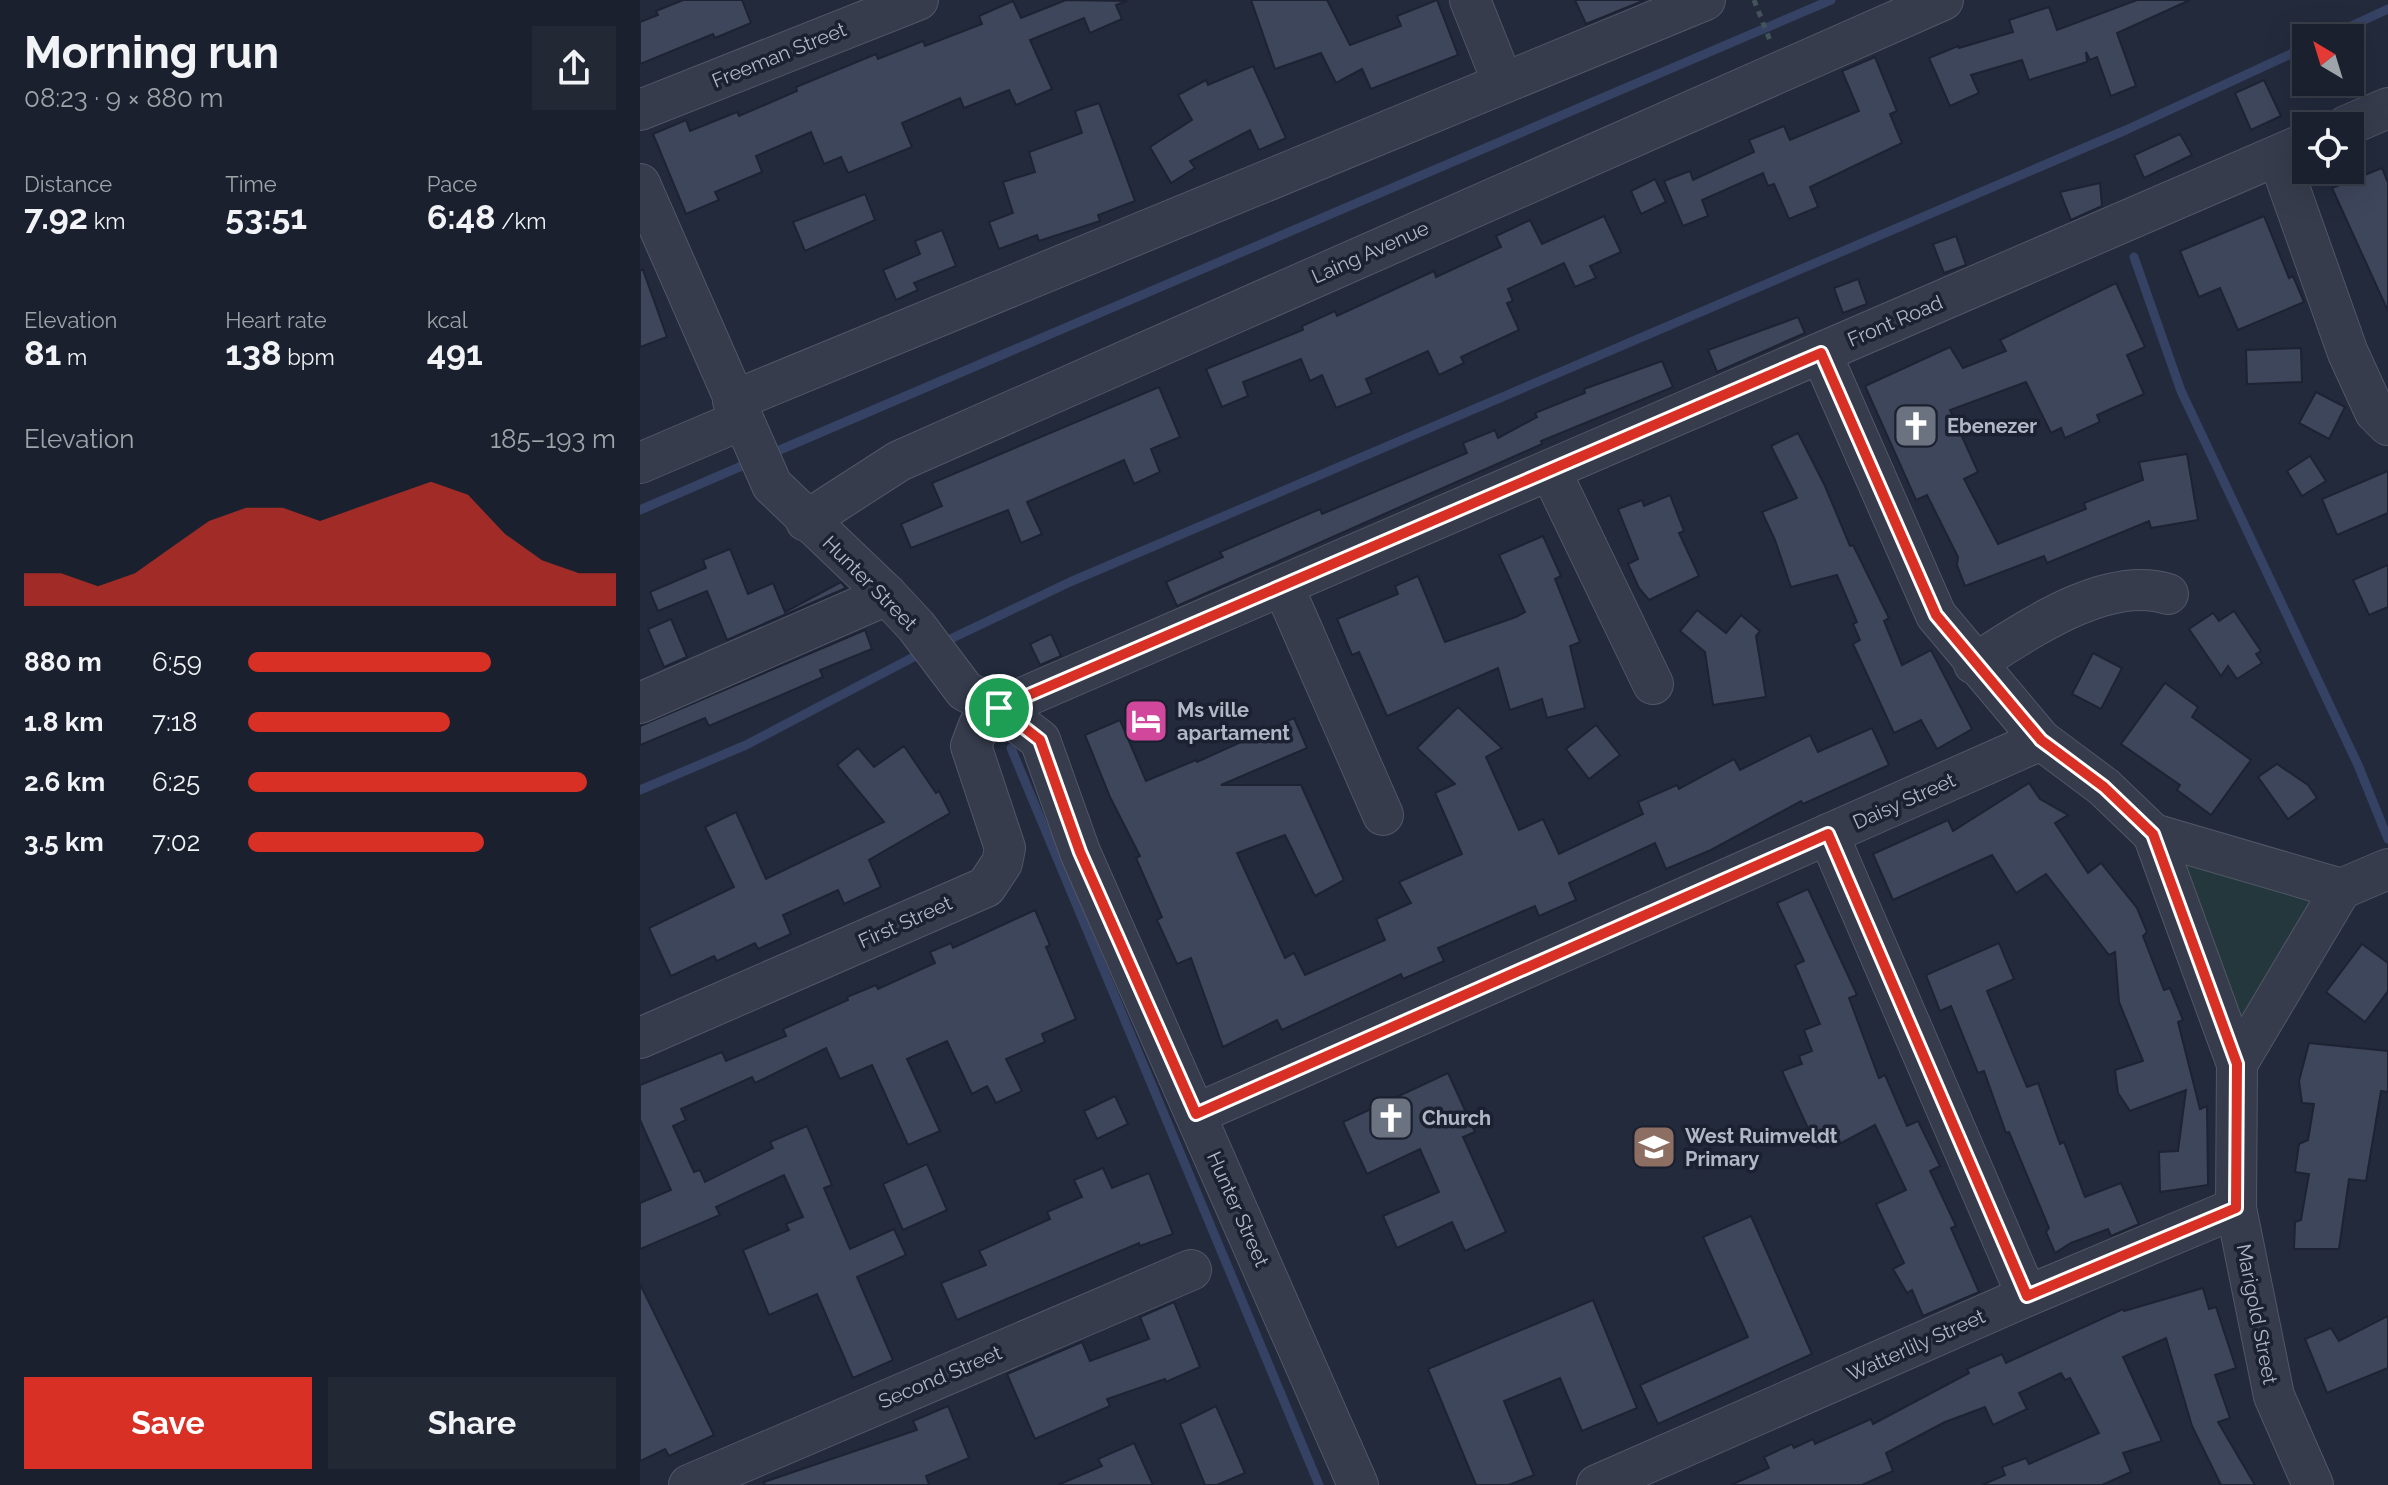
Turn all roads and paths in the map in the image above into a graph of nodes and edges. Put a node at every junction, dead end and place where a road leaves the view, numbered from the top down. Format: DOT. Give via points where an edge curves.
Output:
graph roads {
  1 [pos="918,0"];
  2 [pos="1470,0"];
  3 [pos="1705,0"];
  4 [pos="1754,0"];
  5 [pos="1943,0"];
  6 [pos="1774,51"];
  7 [pos="1503,83"];
  8 [pos="2388,108"];
  9 [pos="640,110"];
  10 [pos="2364,118"];
  11 [pos="2292,150"];
  12 [pos="640,184"];
  13 [pos="2301,184"];
  14 [pos="1821,353"];
  15 [pos="743,423"];
  16 [pos="2388,425"];
  17 [pos="640,463"];
  18 [pos="1550,470"];
  19 [pos="806,521"];
  20 [pos="1283,586"];
  21 [pos="2168,594"];
  22 [pos="887,595"];
  23 [pos="1974,664"];
  24 [pos="1653,684"];
  25 [pos="640,703"];
  26 [pos="999,708"];
  27 [pos="2041,740"];
  28 [pos="1383,815"];
  29 [pos="1828,834"];
  30 [pos="2153,834"];
  31 [pos="2388,869"];
  32 [pos="2341,889"];
  33 [pos="640,1038"];
  34 [pos="2237,1064"];
  35 [pos="1196,1114"];
  36 [pos="2236,1208"];
  37 [pos="1191,1270"];
  38 [pos="2027,1296"];
  39 [pos="689,1485"];
  40 [pos="1358,1485"];
  41 [pos="1597,1485"];
  42 [pos="2313,1485"];
  1 -- 9 [label="street, Freeman Street"];
  2 -- 7 [label="street"];
  3 -- 7 [label="street"];
  4 -- 6 [label="path"];
  5 -- 19 [label="street, Laing Avenue" via="899,461"];
  7 -- 15 [label="street"];
  8 -- 10 [label="street"];
  11 -- 14 [label="street, Front Road"];
  12 -- 15 [label="street, Hunter Street"];
  13 -- 16 [label="street" via="2348,353 2375,412"];
  14 -- 18 [label="street, Front Road"];
  14 -- 23 [label="street, Marigold Street" via="1936,615"];
  15 -- 17 [label="street"];
  15 -- 19 [label="street, Hunter Street" via="772,485"];
  18 -- 20 [label="street, Front Road"];
  18 -- 24 [label="street"];
  19 -- 22 [label="street, Hunter Street"];
  20 -- 26 [label="street, Front Road"];
  20 -- 28 [label="street"];
  21 -- 23 [label="street" via="2152,589 2097,597 2033,627"];
  22 -- 25 [label="street"];
  22 -- 26 [label="street, Hunter Street" via="965,691"];
  23 -- 27 [label="street, Marigold Street"];
  26 -- 33 [label="street, First Street" via="979,725 971,746 1005,848 986,887"];
  26 -- 35 [label="street, Hunter Street" via="1040,740 1080,852"];
  27 -- 29 [label="street, Daisy Street"];
  27 -- 30 [label="street, Marigold Street" via="2104,787"];
  29 -- 35 [label="street, Daisy Street"];
  29 -- 38 [label="street"];
  30 -- 32 [label="street"];
  30 -- 34 [label="street, Marigold Street"];
  31 -- 32 [label="street"];
  32 -- 34 [label="street"];
  34 -- 36 [label="street, Marigold Street"];
  35 -- 40 [label="street, Hunter Street"];
  36 -- 38 [label="street, Watterlily Street"];
  36 -- 42 [label="street, Marigold Street" via="2274,1396"];
  37 -- 39 [label="street, Second Street"];
  38 -- 41 [label="street, Watterlily Street"];
}
